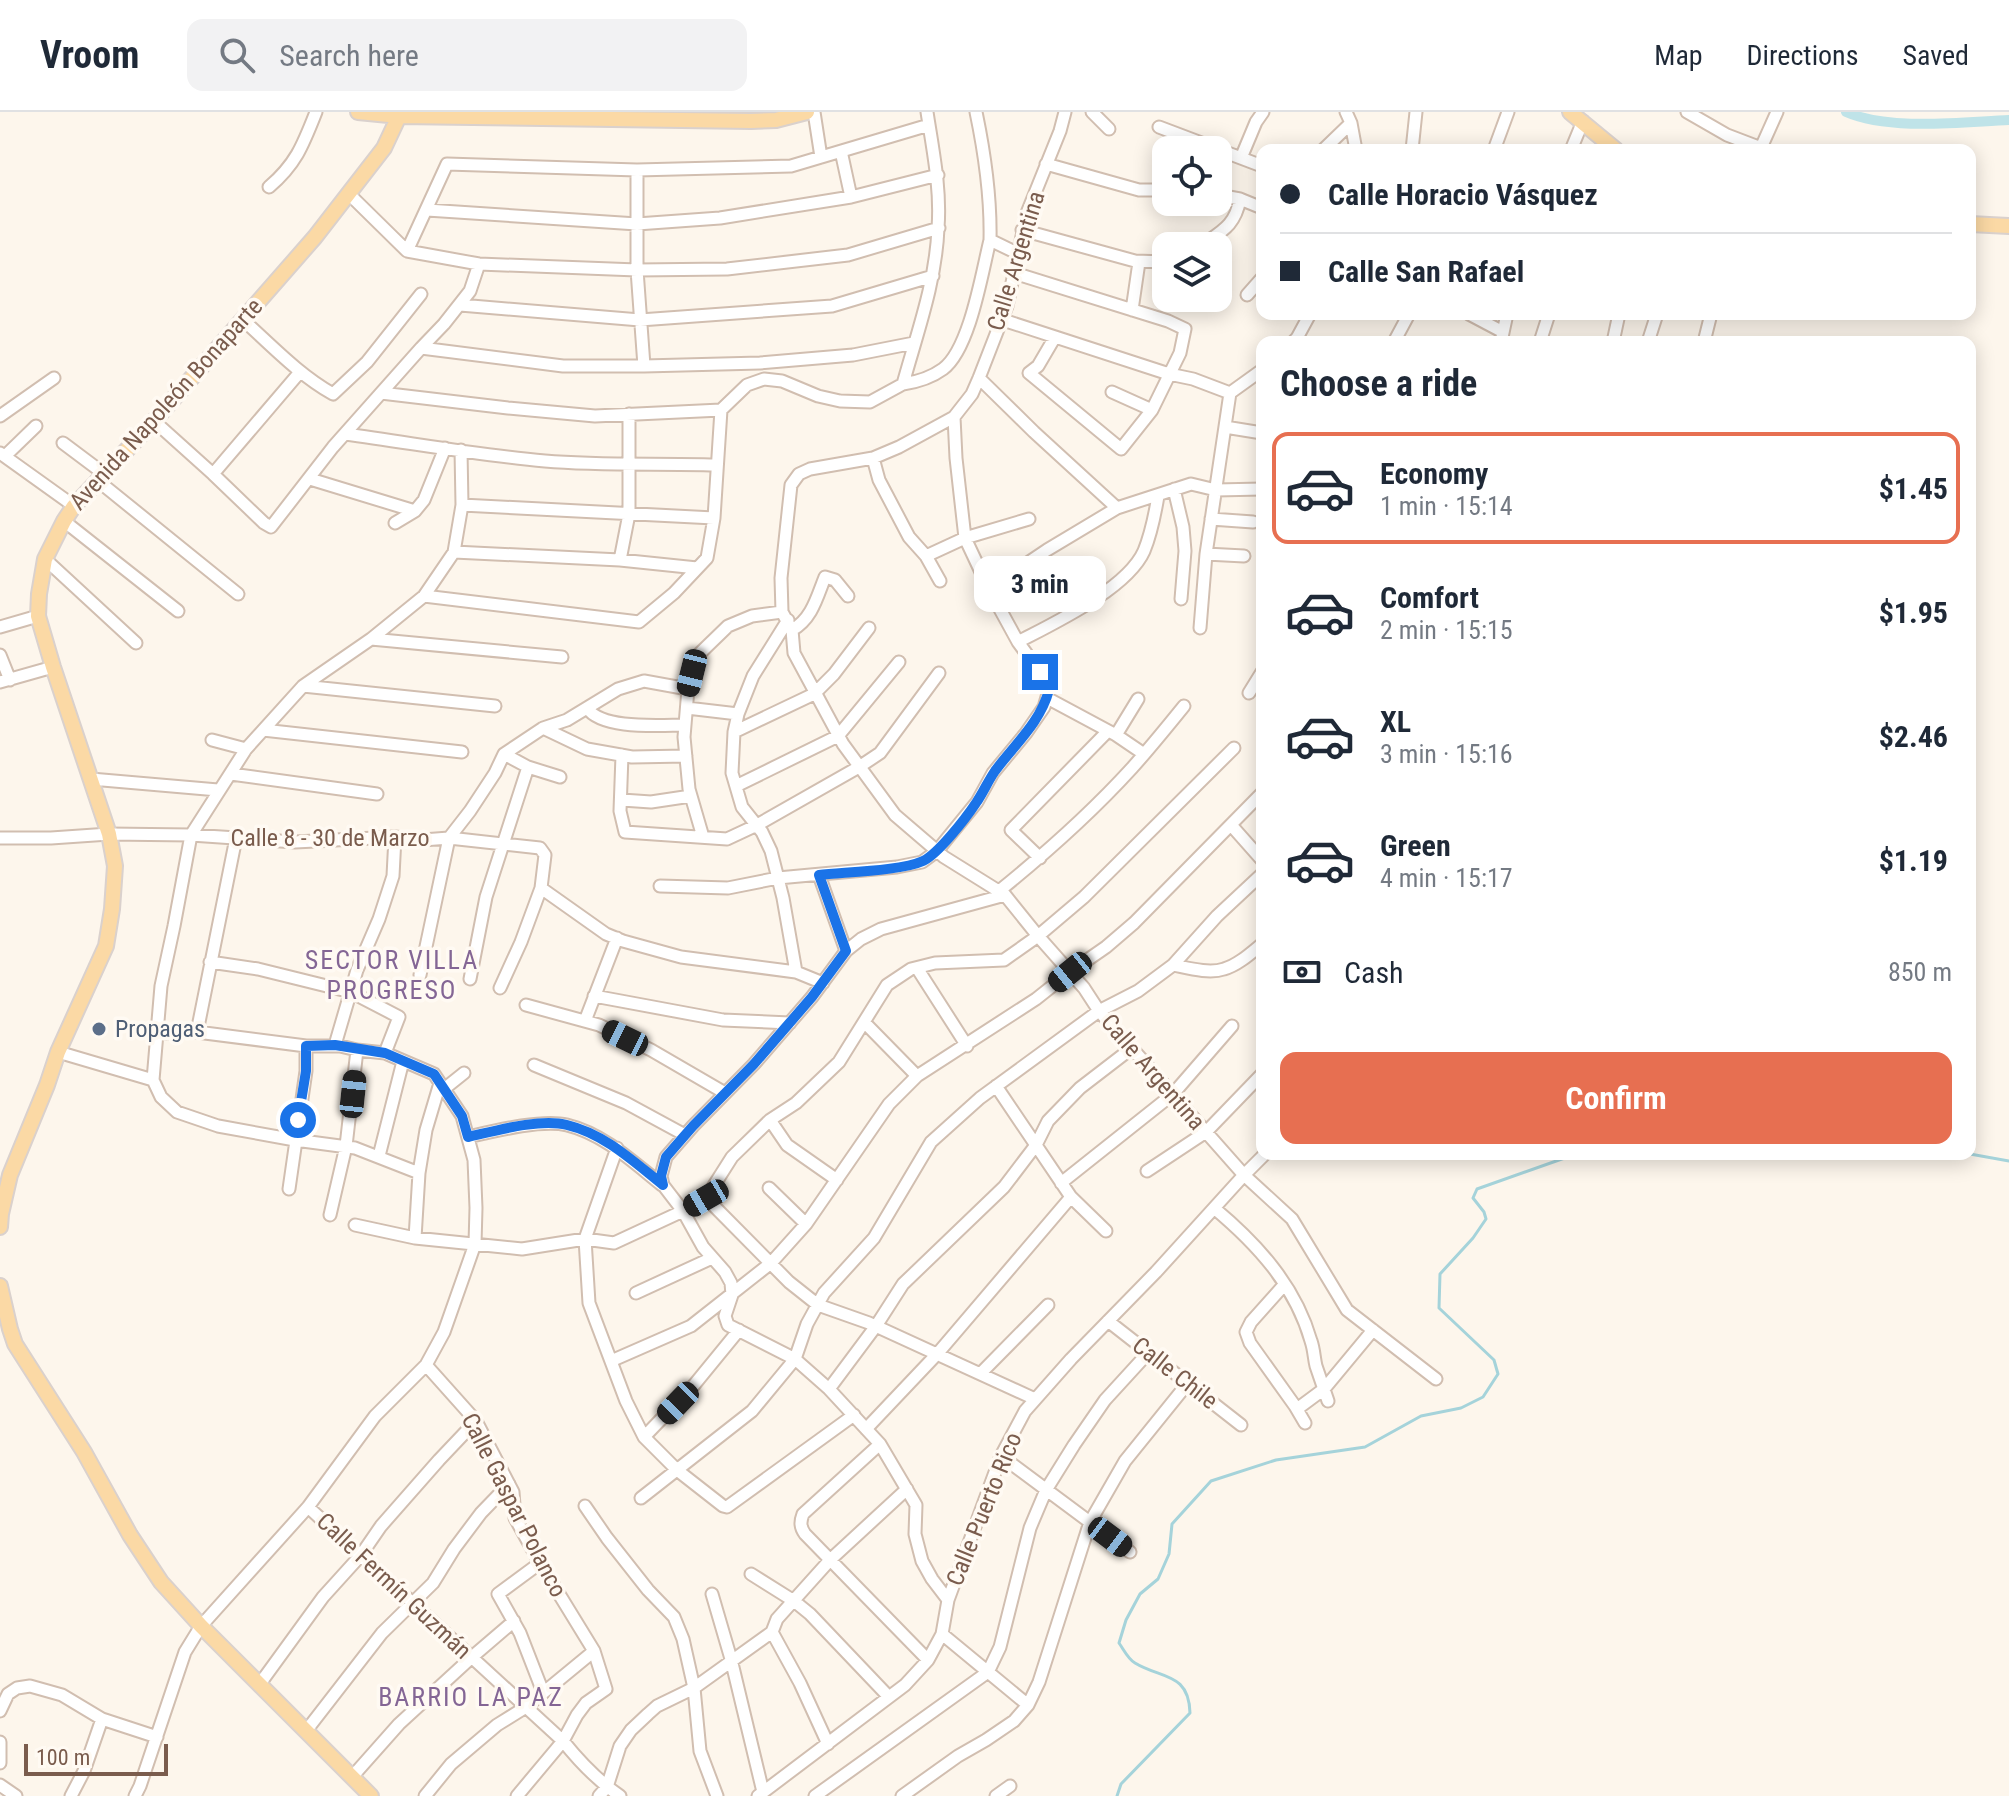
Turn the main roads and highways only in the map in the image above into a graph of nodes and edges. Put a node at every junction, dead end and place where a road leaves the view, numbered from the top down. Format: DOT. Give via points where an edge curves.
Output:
graph roads {
  1 [pos="358,112"];
  2 [pos="807,112"];
  3 [pos="607,115"];
  4 [pos="399,116"];
  5 [pos="568,116"];
  6 [pos="1576,116"];
  7 [pos="1609,144"];
  8 [pos="1976,224"];
  9 [pos="2009,226"];
  10 [pos="5,1174"];
  11 [pos="0,1227"];
  12 [pos="0,1286"];
  13 [pos="5,1330"];
  14 [pos="371,1796"];
  1 -- 4 [label="main road"];
  2 -- 3 [label="main road" via="751,121"];
  3 -- 5 [label="main road"];
  4 -- 5 [label="main road"];
  4 -- 10 [label="main road, Avenida Napoleón Bonaparte" via="384,148 315,237 74,506 45,559 38,616 115,866 106,946"];
  6 -- 7 [label="main road"];
  8 -- 9 [label="main road"];
  10 -- 11 [label="main road, Avenida Napoleón Bonaparte"];
  12 -- 13 [label="main road"];
  13 -- 14 [label="main road" via="161,1582"];
}
